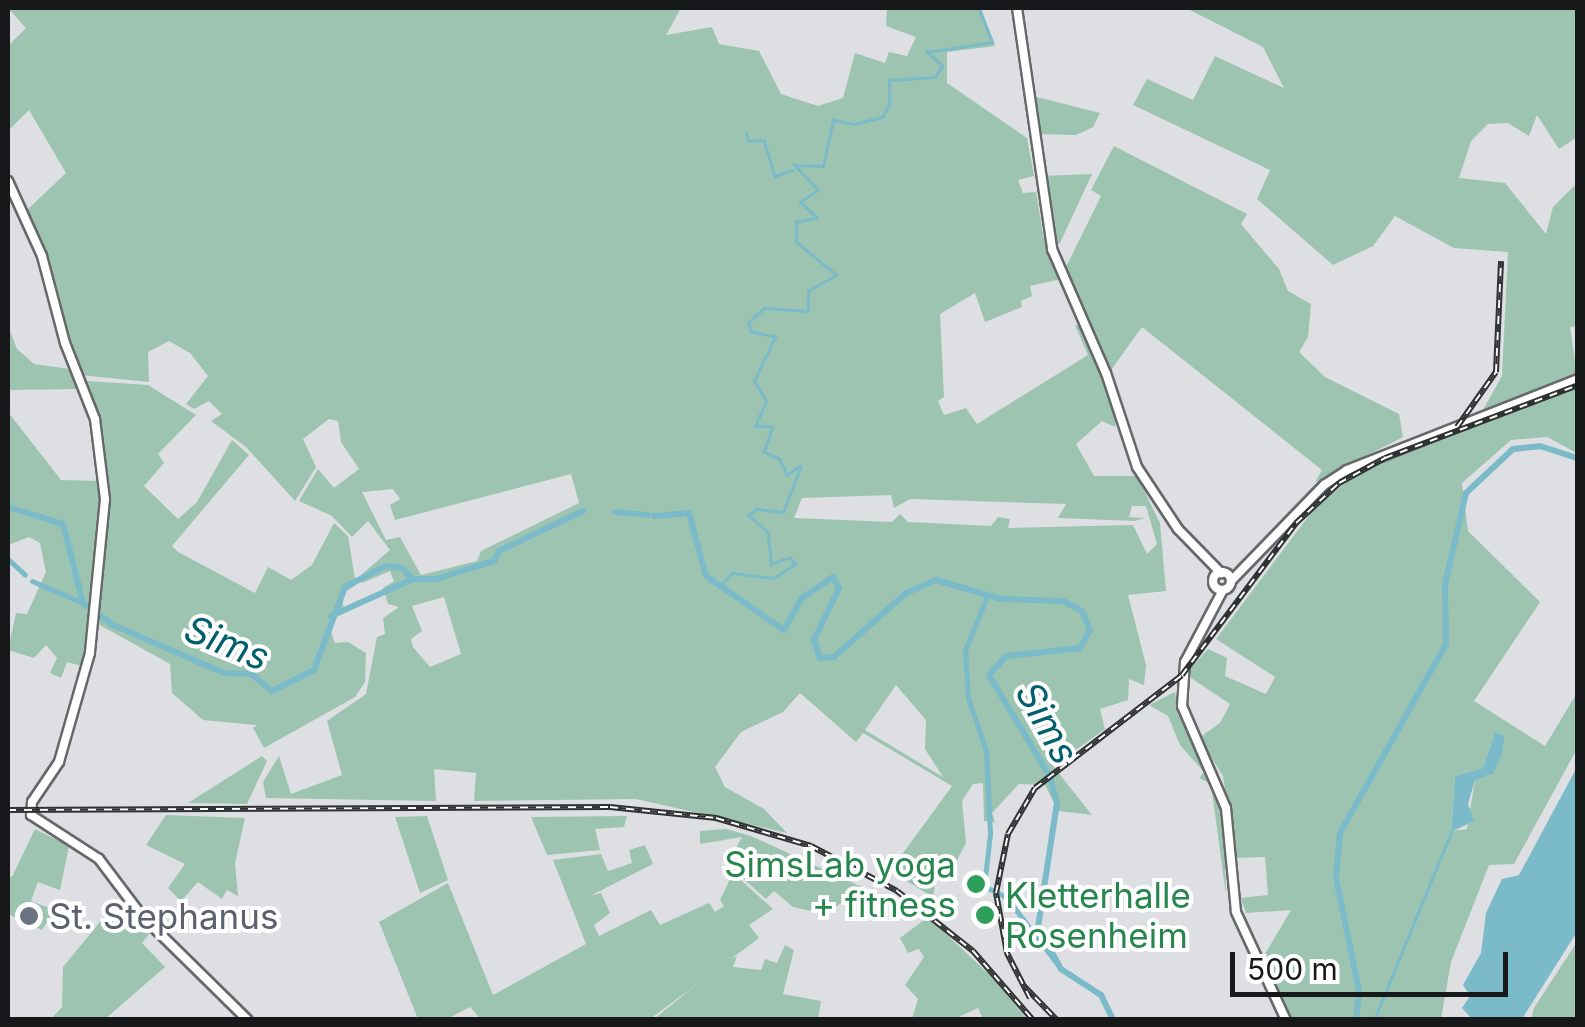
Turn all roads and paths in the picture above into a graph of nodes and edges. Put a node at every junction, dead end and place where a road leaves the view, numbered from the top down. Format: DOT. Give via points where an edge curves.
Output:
graph roads {
  1 [pos="1016,8"];
  2 [pos="8,181"];
  3 [pos="1578,379"];
  4 [pos="1221,575"];
  5 [pos="1218,592"];
  6 [pos="248,1020"];
  7 [pos="1286,1020"];
  1 -- 4 [label="main road" via="1052,249 1101,360 1137,467 1164,511"];
  2 -- 6 [label="main road" via="42,256 65,344 98,430 105,498 95,619 60,762 32,802 32,818 99,859 142,916"];
  3 -- 4 [label="main road" via="1346,470 1237,572"];
  4 -- 5 [label="main road"];
  4 -- 5 [label="main road"];
  5 -- 7 [label="main road" via="1185,662 1182,706 1224,798 1236,912"];
}
